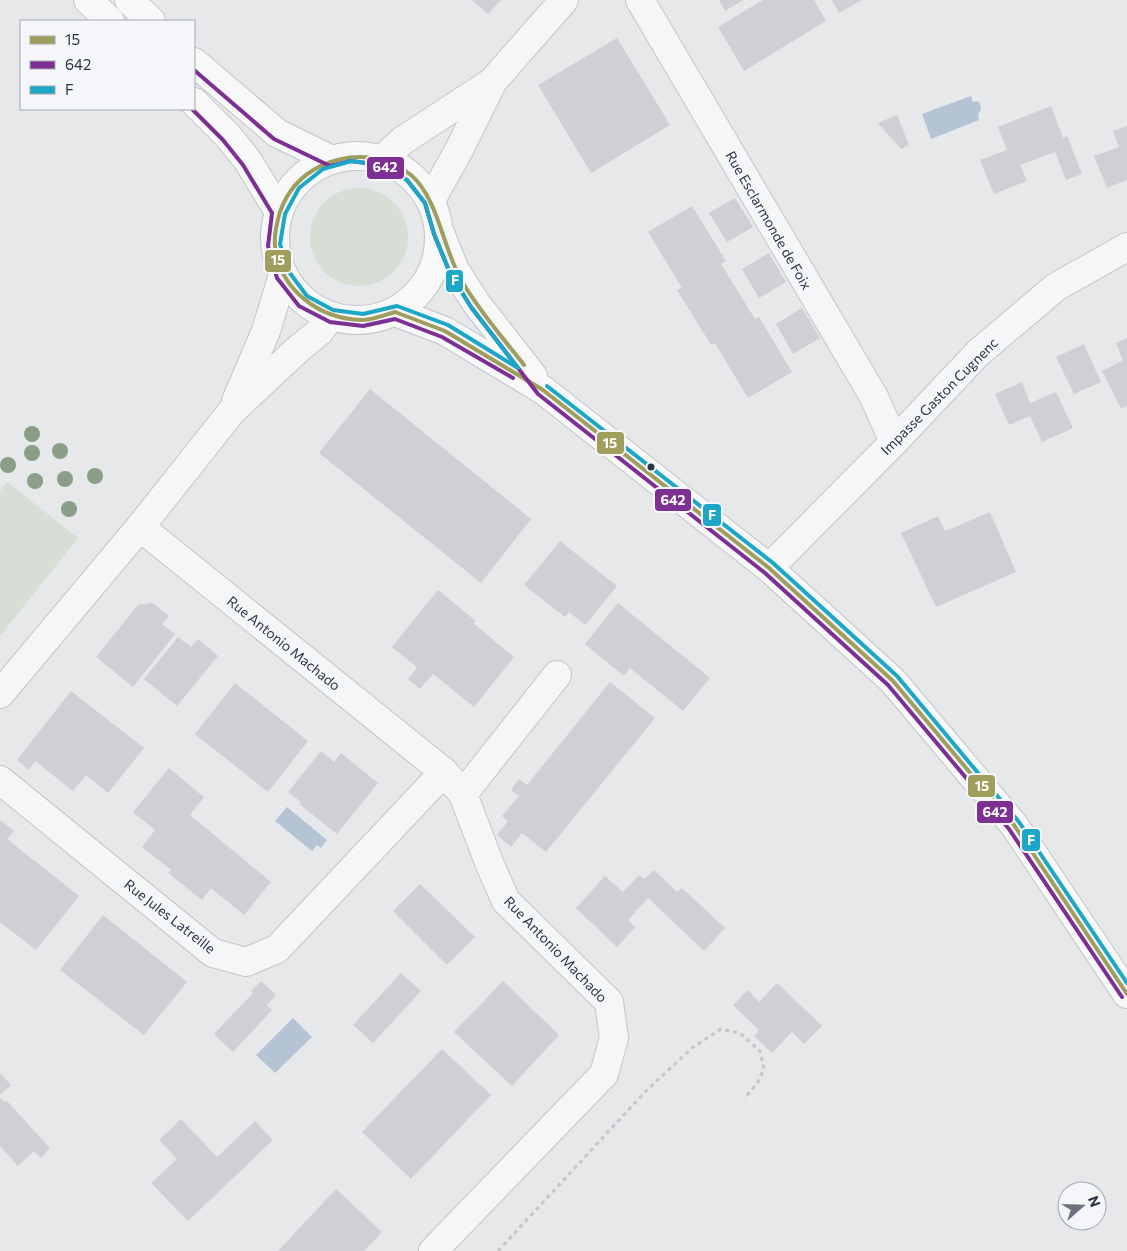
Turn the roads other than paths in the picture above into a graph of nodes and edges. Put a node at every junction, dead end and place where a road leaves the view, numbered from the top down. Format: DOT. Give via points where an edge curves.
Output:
graph roads {
  1 [pos="88,0"];
  2 [pos="129,0"];
  3 [pos="564,0"];
  4 [pos="642,1"];
  5 [pos="109,20"];
  6 [pos="150,20"];
  7 [pos="195,63"];
  8 [pos="493,81"];
  9 [pos="195,103"];
  10 [pos="383,159"];
  11 [pos="332,160"];
  12 [pos="431,200"];
  13 [pos="279,212"];
  14 [pos="440,232"];
  15 [pos="1127,247"];
  16 [pos="283,275"];
  17 [pos="395,312"];
  18 [pos="331,316"];
  19 [pos="543,390"];
  20 [pos="232,411"];
  21 [pos="894,442"];
  22 [pos="140,527"];
  23 [pos="769,568"];
  24 [pos="557,675"];
  25 [pos="0,694"];
  26 [pos="444,772"];
  27 [pos="0,780"];
  28 [pos="463,794"];
  29 [pos="1127,994"];
  30 [pos="433,1251"];
  1 -- 5 [label="main road"];
  2 -- 6 [label="main road"];
  3 -- 8 [label="street"];
  4 -- 21 [label="street, Rue Esclarmonde de Foix" via="874,397"];
  7 -- 11 [label="main road" via="277,133"];
  8 -- 10 [label="street" via="402,141"];
  8 -- 12 [label="street"];
  9 -- 13 [label="main road" via="248,161"];
  10 -- 11 [label="main road" via="351,155"];
  10 -- 12 [label="main road" via="411,175"];
  11 -- 13 [label="main road" via="320,164 294,184"];
  12 -- 14 [label="main road"];
  13 -- 16 [label="main road" via="274,244"];
  14 -- 17 [label="main road" via="436,264 420,292"];
  14 -- 19 [label="main road" via="455,270 476,303"];
  15 -- 21 [label="street, Impasse Gaston Cugnenc" via="1056,287 978,353"];
  16 -- 18 [label="main road" via="303,301"];
  16 -- 20 [label="street" via="266,331"];
  17 -- 18 [label="main road" via="364,320"];
  17 -- 19 [label="main road" via="445,331"];
  18 -- 20 [label="street" via="320,332"];
  19 -- 23 [label="main road"];
  20 -- 22 [label="street"];
  21 -- 23 [label="street, Impasse Gaston Cugnenc"];
  22 -- 25 [label="street"];
  22 -- 26 [label="street, Rue Antonio Machado"];
  23 -- 29 [label="main road" via="892,681 1008,818"];
  24 -- 28 [label="street"];
  26 -- 27 [label="street, Rue Jules Latreille" via="277,949 246,962 212,953"];
  26 -- 28 [label="street, Rue Antonio Machado"];
  28 -- 30 [label="street, Rue Antonio Machado" via="506,901 609,1002 614,1038 604,1074"];
}
